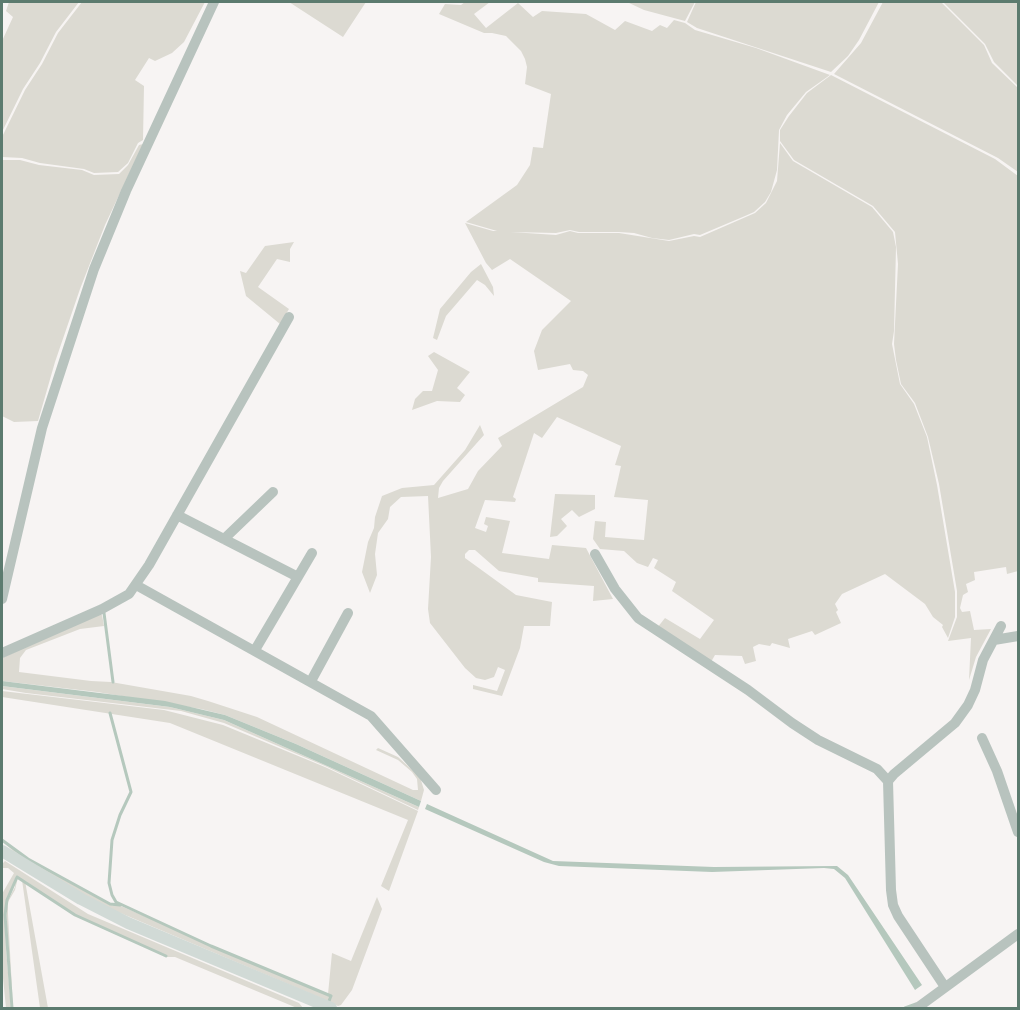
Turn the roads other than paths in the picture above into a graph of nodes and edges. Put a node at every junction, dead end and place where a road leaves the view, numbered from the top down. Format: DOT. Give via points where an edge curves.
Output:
graph roads {
  1 [pos="214,2"];
  2 [pos="289,317"];
  3 [pos="273,492"];
  4 [pos="177,515"];
  5 [pos="224,539"];
  6 [pos="312,553"];
  7 [pos="595,554"];
  8 [pos="298,577"];
  9 [pos="136,585"];
  10 [pos="2,599"];
  11 [pos="348,613"];
  12 [pos="1001,626"];
  13 [pos="1018,636"];
  14 [pos="994,640"];
  15 [pos="255,650"];
  16 [pos="2,653"];
  17 [pos="311,681"];
  18 [pos="982,738"];
  19 [pos="888,781"];
  20 [pos="436,790"];
  21 [pos="1018,832"];
  22 [pos="2,851"];
  23 [pos="1018,933"];
  24 [pos="945,987"];
  25 [pos="331,1008"];
  26 [pos="917,1008"];
  1 -- 10 [label="street" via="130,180 94,269 42,428"];
  2 -- 4 [label="street"];
  3 -- 5 [label="street"];
  4 -- 5 [label="street"];
  4 -- 9 [label="street"];
  5 -- 8 [label="street"];
  6 -- 8 [label="street"];
  7 -- 19 [label="street" via="638,618 818,740 877,769"];
  8 -- 15 [label="street"];
  9 -- 15 [label="street"];
  9 -- 16 [label="street" via="129,594 102,609"];
  11 -- 17 [label="street"];
  12 -- 14 [label="street"];
  13 -- 14 [label="street"];
  14 -- 19 [label="street" via="968,705 955,723"];
  15 -- 17 [label="street"];
  17 -- 20 [label="street" via="371,716"];
  18 -- 21 [label="street"];
  19 -- 24 [label="street" via="893,905"];
  22 -- 25 [label="main road" via="128,923"];
  23 -- 24 [label="street"];
  24 -- 26 [label="street"];
}
